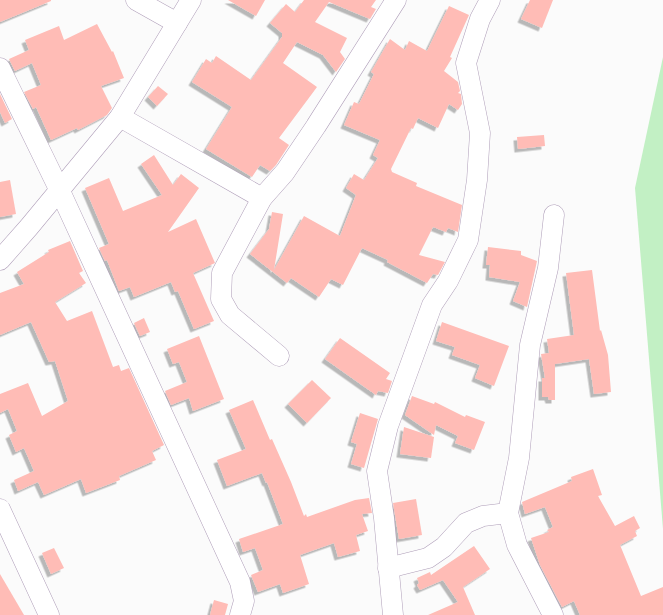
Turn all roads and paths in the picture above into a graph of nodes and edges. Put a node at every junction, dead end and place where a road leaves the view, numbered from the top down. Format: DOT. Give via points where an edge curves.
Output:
graph roads {
  1 [pos="136,0"];
  2 [pos="192,0"];
  3 [pos="396,0"];
  4 [pos="490,0"];
  5 [pos="177,23"];
  6 [pos="0,68"];
  7 [pos="120,116"];
  8 [pos="59,189"];
  9 [pos="262,198"];
  10 [pos="554,215"];
  11 [pos="0,260"];
  12 [pos="278,356"];
  13 [pos="0,509"];
  14 [pos="508,513"];
  15 [pos="388,568"];
  16 [pos="546,612"];
  17 [pos="49,615"];
  18 [pos="240,615"];
  19 [pos="393,615"];
  1 -- 5 [label="street"];
  2 -- 5 [label="street"];
  3 -- 9 [label="street" via="285,172"];
  4 -- 15 [label="street" via="480,19 466,63 480,133 477,180 468,240 448,281 432,305 388,426 378,471"];
  5 -- 7 [label="street"];
  6 -- 8 [label="street"];
  7 -- 8 [label="street"];
  7 -- 9 [label="street"];
  8 -- 11 [label="street"];
  8 -- 18 [label="street" via="240,582 244,601"];
  9 -- 12 [label="street" via="222,273 221,299 230,316"];
  10 -- 14 [label="street" via="548,268 530,344 518,458"];
  13 -- 17 [label="street"];
  14 -- 15 [label="street" via="483,516 466,523 444,547 428,558"];
  14 -- 16 [label="street" via="517,545"];
  15 -- 19 [label="street"];
}
